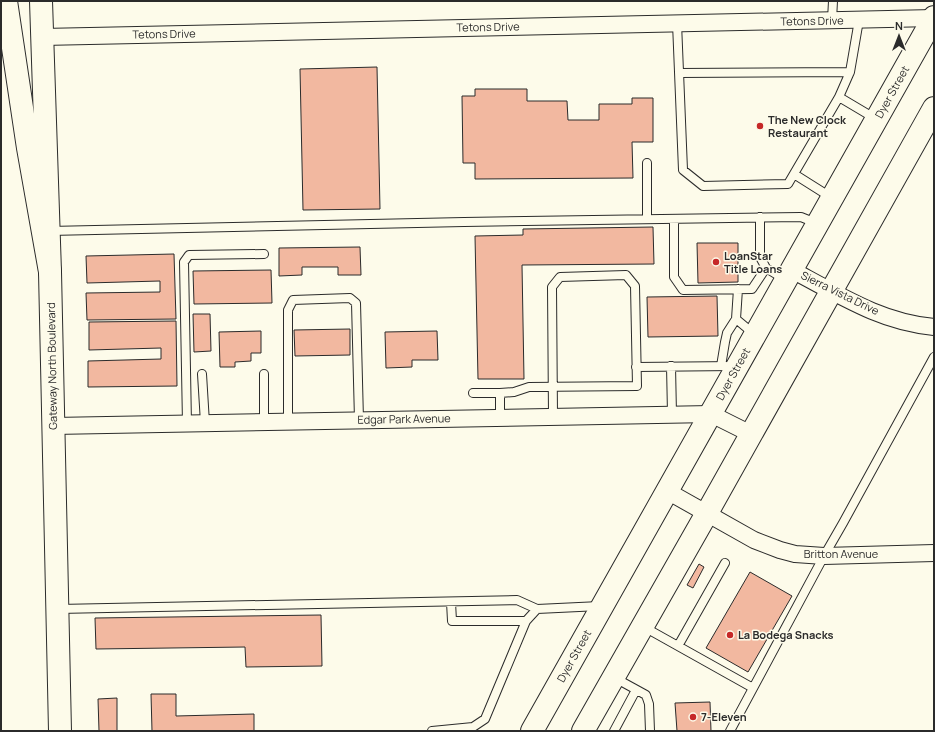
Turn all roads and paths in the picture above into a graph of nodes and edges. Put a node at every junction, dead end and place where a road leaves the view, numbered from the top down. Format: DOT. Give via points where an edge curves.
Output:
graph roads {
  1 [pos="6,1"];
  2 [pos="41,1"];
  3 [pos="833,1"];
  4 [pos="934,18"];
  5 [pos="832,20"];
  6 [pos="859,20"];
  7 [pos="677,24"];
  8 [pos="42,37"];
  9 [pos="850,72"];
  10 [pos="679,73"];
  11 [pos="839,97"];
  12 [pos="934,108"];
  13 [pos="877,119"];
  14 [pos="647,163"];
  15 [pos="794,174"];
  16 [pos="832,198"];
  17 [pos="760,218"];
  18 [pos="647,219"];
  19 [pos="674,219"];
  20 [pos="818,224"];
  21 [pos="48,231"];
  22 [pos="264,254"];
  23 [pos="766,268"];
  24 [pos="50,272"];
  25 [pos="789,275"];
  26 [pos="738,289"];
  27 [pos="832,291"];
  28 [pos="736,319"];
  29 [pos="934,328"];
  30 [pos="756,335"];
  31 [pos="934,357"];
  32 [pos="636,366"];
  33 [pos="671,366"];
  34 [pos="730,366"];
  35 [pos="202,374"];
  36 [pos="264,374"];
  37 [pos="552,387"];
  38 [pos="473,393"];
  39 [pos="500,393"];
  40 [pos="672,414"];
  41 [pos="711,414"];
  42 [pos="553,416"];
  43 [pos="500,417"];
  44 [pos="359,420"];
  45 [pos="264,422"];
  46 [pos="288,422"];
  47 [pos="205,423"];
  48 [pos="187,424"];
  49 [pos="53,426"];
  50 [pos="751,434"];
  51 [pos="667,491"];
  52 [pos="707,514"];
  53 [pos="934,553"];
  54 [pos="824,556"];
  55 [pos="725,563"];
  56 [pos="451,602"];
  57 [pos="602,606"];
  58 [pos="57,609"];
  59 [pos="537,609"];
  60 [pos="526,622"];
  61 [pos="643,626"];
  62 [pos="678,646"];
  63 [pos="614,678"];
  64 [pos="753,688"];
  65 [pos="636,690"];
  66 [pos="60,731"];
  67 [pos="432,731"];
  68 [pos="532,731"];
  69 [pos="583,731"];
  70 [pos="614,731"];
  71 [pos="650,731"];
  72 [pos="730,731"];
  1 -- 24 [label="main road"];
  2 -- 8 [label="main road, Gateway North Boulevard"];
  3 -- 5 [label="lane"];
  4 -- 6 [label="street, Tetons Drive"];
  4 -- 13 [label="main road, Dyer Street"];
  5 -- 6 [label="street, Tetons Drive"];
  5 -- 7 [label="street, Tetons Drive"];
  6 -- 9 [label="lane"];
  7 -- 8 [label="street, Tetons Drive"];
  7 -- 10 [label="lane"];
  8 -- 21 [label="main road, Gateway North Boulevard"];
  9 -- 10 [label="lane"];
  9 -- 11 [label="lane"];
  10 -- 15 [label="lane" via="683,170 703,186 788,184"];
  11 -- 13 [label="lane"];
  11 -- 15 [label="lane"];
  12 -- 27 [label="main road"];
  13 -- 16 [label="main road, Dyer Street"];
  14 -- 18 [label="lane"];
  15 -- 16 [label="lane"];
  16 -- 20 [label="main road, Dyer Street"];
  17 -- 19 [label="lane"];
  17 -- 20 [label="lane" via="801,217"];
  17 -- 23 [label="lane" via="760,257"];
  18 -- 19 [label="lane"];
  18 -- 21 [label="lane"];
  19 -- 26 [label="lane" via="674,277 683,290"];
  20 -- 25 [label="main road, Dyer Street"];
  21 -- 24 [label="main road, Gateway North Boulevard"];
  22 -- 48 [label="lane" via="188,255 184,262"];
  23 -- 25 [label="lane"];
  23 -- 26 [label="lane" via="752,289"];
  24 -- 49 [label="main road, Gateway North Boulevard"];
  25 -- 27 [label="street, Sierra Vista Drive"];
  25 -- 30 [label="main road, Dyer Street"];
  26 -- 28 [label="lane"];
  27 -- 29 [label="street, Sierra Vista Drive" via="873,312"];
  27 -- 50 [label="main road"];
  28 -- 30 [label="lane"];
  28 -- 34 [label="lane" via="725,342"];
  30 -- 34 [label="main road, Dyer Street"];
  31 -- 54 [label="lane"];
  32 -- 33 [label="lane"];
  32 -- 37 [label="lane" via="637,386"];
  32 -- 37 [label="lane" via="635,286 626,276 560,277 552,287"];
  33 -- 34 [label="lane"];
  33 -- 40 [label="lane"];
  34 -- 41 [label="main road, Dyer Street"];
  35 -- 47 [label="lane"];
  36 -- 45 [label="lane"];
  37 -- 39 [label="lane" via="529,387"];
  37 -- 42 [label="lane"];
  38 -- 39 [label="lane"];
  39 -- 43 [label="lane"];
  40 -- 41 [label="street, Edgar Park Avenue"];
  40 -- 42 [label="street, Edgar Park Avenue"];
  41 -- 50 [label="street, Edgar Park Avenue"];
  41 -- 51 [label="main road, Dyer Street"];
  42 -- 43 [label="street, Edgar Park Avenue"];
  43 -- 44 [label="street, Edgar Park Avenue"];
  44 -- 46 [label="street, Edgar Park Avenue"];
  44 -- 46 [label="lane" via="356,303 350,298 293,300 288,310"];
  45 -- 46 [label="street, Edgar Park Avenue"];
  45 -- 47 [label="street, Edgar Park Avenue"];
  47 -- 48 [label="street, Edgar Park Avenue"];
  48 -- 49 [label="street, Edgar Park Avenue"];
  49 -- 58 [label="main road, Gateway North Boulevard"];
  50 -- 52 [label="main road"];
  51 -- 52 [label="street, Britton Avenue"];
  51 -- 57 [label="main road, Dyer Street"];
  52 -- 54 [label="street, Britton Avenue" via="765,545 795,554"];
  52 -- 61 [label="main road"];
  53 -- 54 [label="street, Britton Avenue"];
  54 -- 64 [label="lane"];
  55 -- 62 [label="lane"];
  56 -- 58 [label="lane"];
  56 -- 59 [label="lane" via="517,600"];
  56 -- 60 [label="lane" via="452,621"];
  57 -- 59 [label="lane"];
  57 -- 68 [label="main road, Dyer Street"];
  58 -- 66 [label="main road, Gateway North Boulevard"];
  59 -- 60 [label="lane"];
  60 -- 67 [label="lane" via="485,719 473,727"];
  61 -- 62 [label="lane"];
  61 -- 63 [label="main road"];
  62 -- 64 [label="lane"];
  63 -- 65 [label="lane"];
  63 -- 69 [label="main road"];
  64 -- 72 [label="lane"];
  65 -- 70 [label="lane"];
  65 -- 71 [label="lane" via="646,695"];
}
